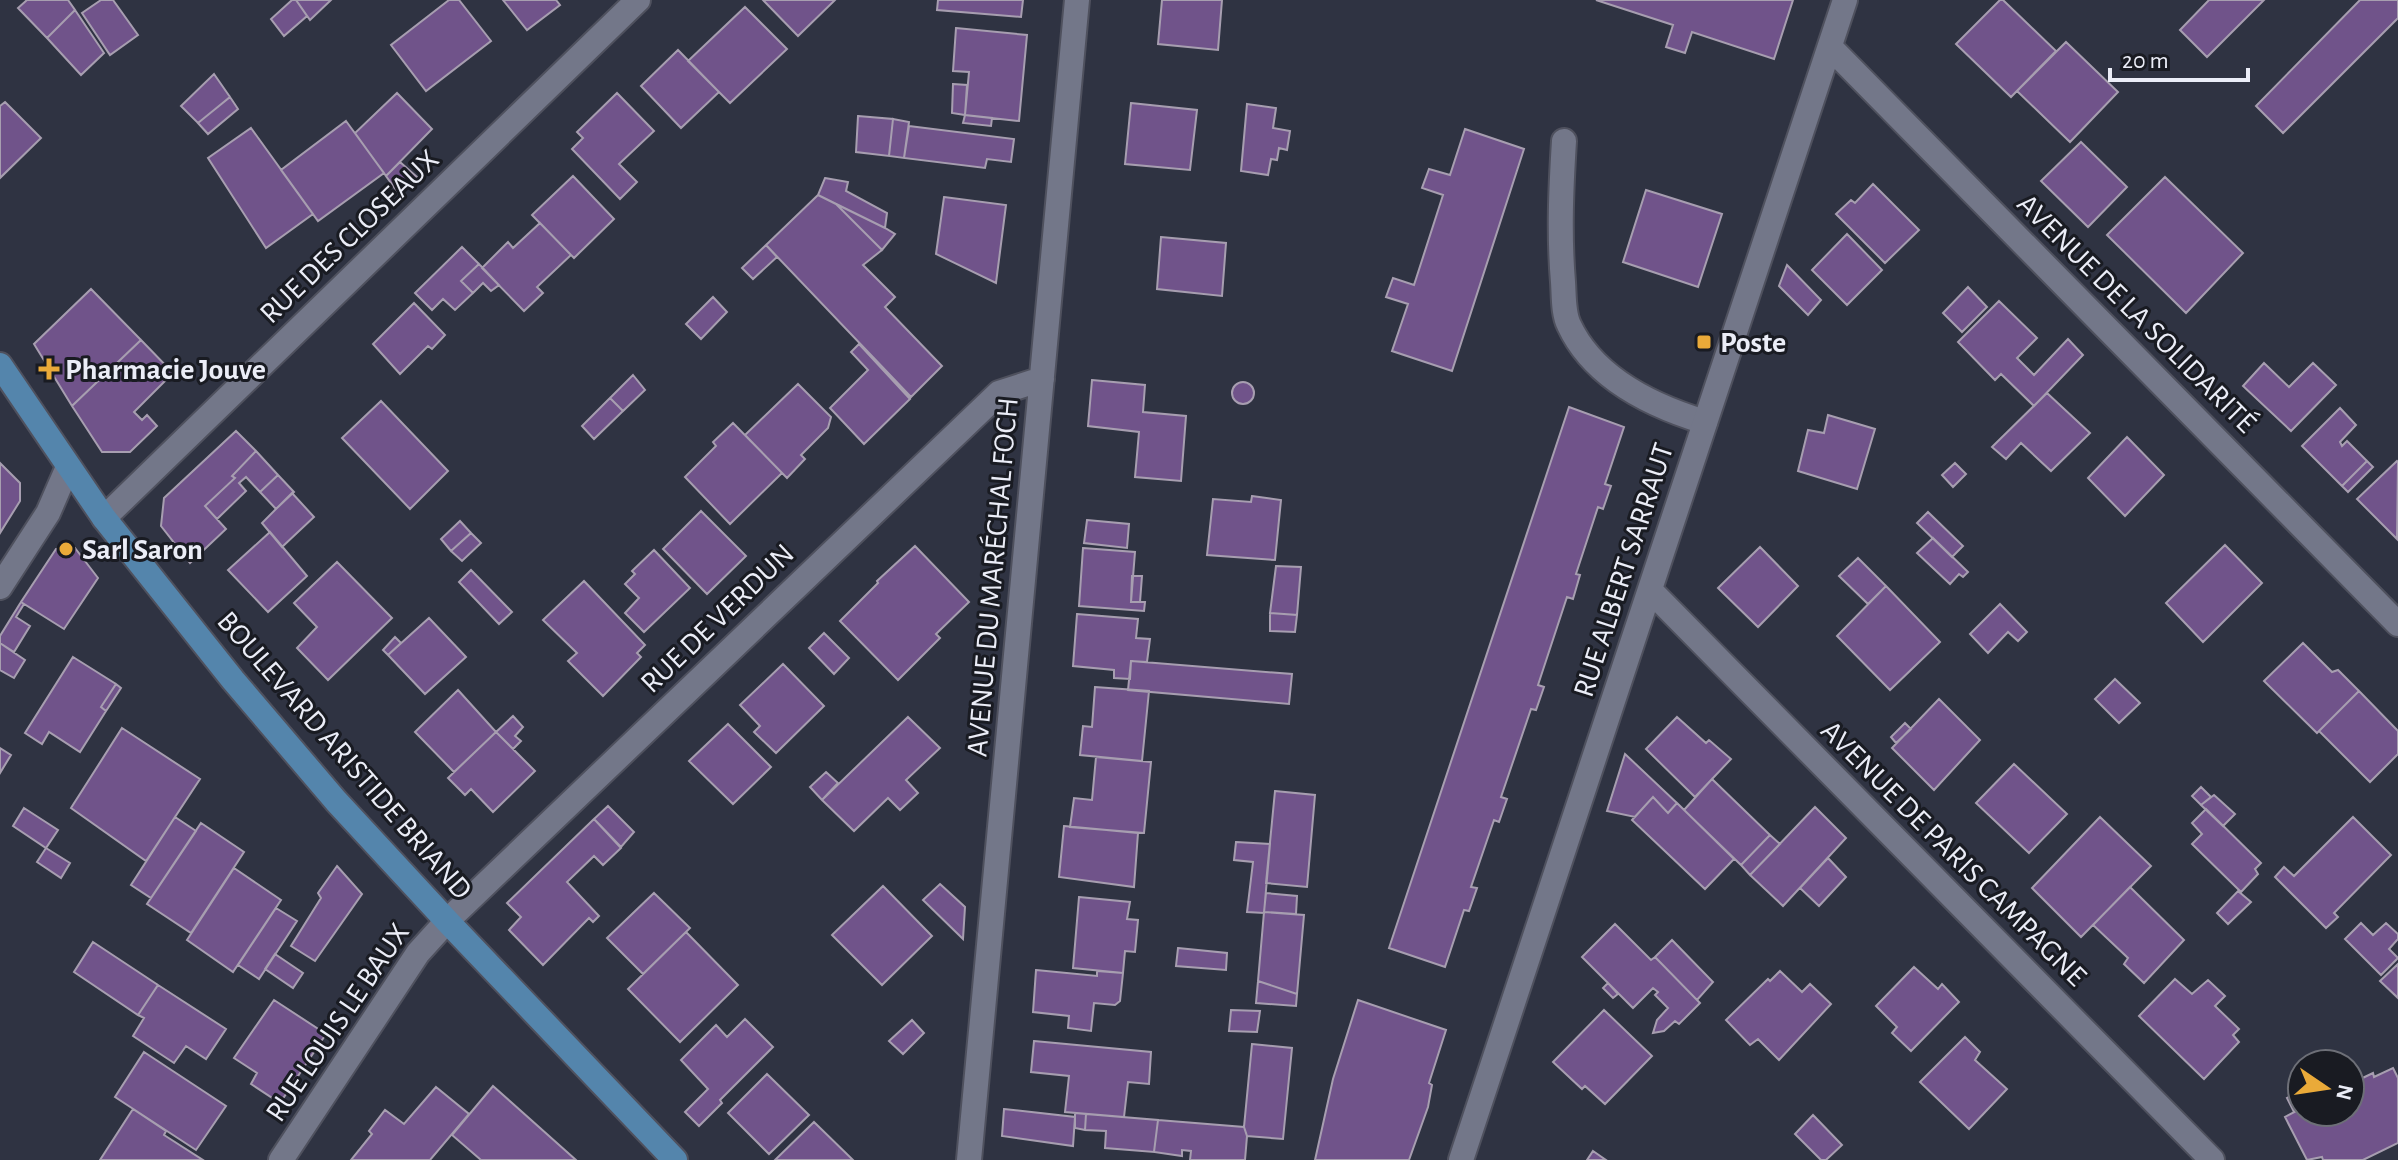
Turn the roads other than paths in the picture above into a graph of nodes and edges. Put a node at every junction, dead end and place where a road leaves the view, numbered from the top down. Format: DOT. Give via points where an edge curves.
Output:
graph roads {
  1 [pos="638,0"];
  2 [pos="1077,0"];
  3 [pos="1845,0"];
  4 [pos="1830,47"];
  5 [pos="1564,141"];
  6 [pos="0,365"];
  7 [pos="1042,379"];
  8 [pos="1705,422"];
  9 [pos="68,467"];
  10 [pos="104,518"];
  11 [pos="0,587"];
  12 [pos="1650,590"];
  13 [pos="2398,624"];
  14 [pos="447,921"];
  15 [pos="281,1160"];
  16 [pos="675,1160"];
  17 [pos="969,1160"];
  18 [pos="1461,1160"];
  19 [pos="2212,1160"];
  1 -- 10 [label="street, RUE DES CLOSEAUX"];
  2 -- 7 [label="street, AVENUE DU MARÉCHAL FOCH"];
  3 -- 4 [label="street, RUE ALBERT SARRAUT"];
  4 -- 8 [label="street, RUE ALBERT SARRAUT"];
  4 -- 13 [label="street, AVENUE DE LA SOLIDARITÉ"];
  5 -- 8 [label="street" via="1559,224 1567,322 1586,355 1615,380 1676,413"];
  6 -- 9 [label="main road, BOULEVARD ARISTIDE BRIAND"];
  7 -- 14 [label="street, RUE DE VERDUN" via="999,393"];
  7 -- 17 [label="street, AVENUE DU MARÉCHAL FOCH"];
  8 -- 12 [label="street, RUE ALBERT SARRAUT"];
  9 -- 10 [label="main road, BOULEVARD ARISTIDE BRIAND"];
  9 -- 11 [label="street" via="48,513"];
  10 -- 14 [label="main road, BOULEVARD ARISTIDE BRIAND" via="243,693"];
  12 -- 18 [label="street, RUE ALBERT SARRAUT"];
  12 -- 19 [label="street, AVENUE DE PARIS CAMPAGNE"];
  14 -- 15 [label="street, RUE LOUIS LE BAUX" via="418,953"];
  14 -- 16 [label="main road, BOULEVARD ARISTIDE BRIAND"];
}
